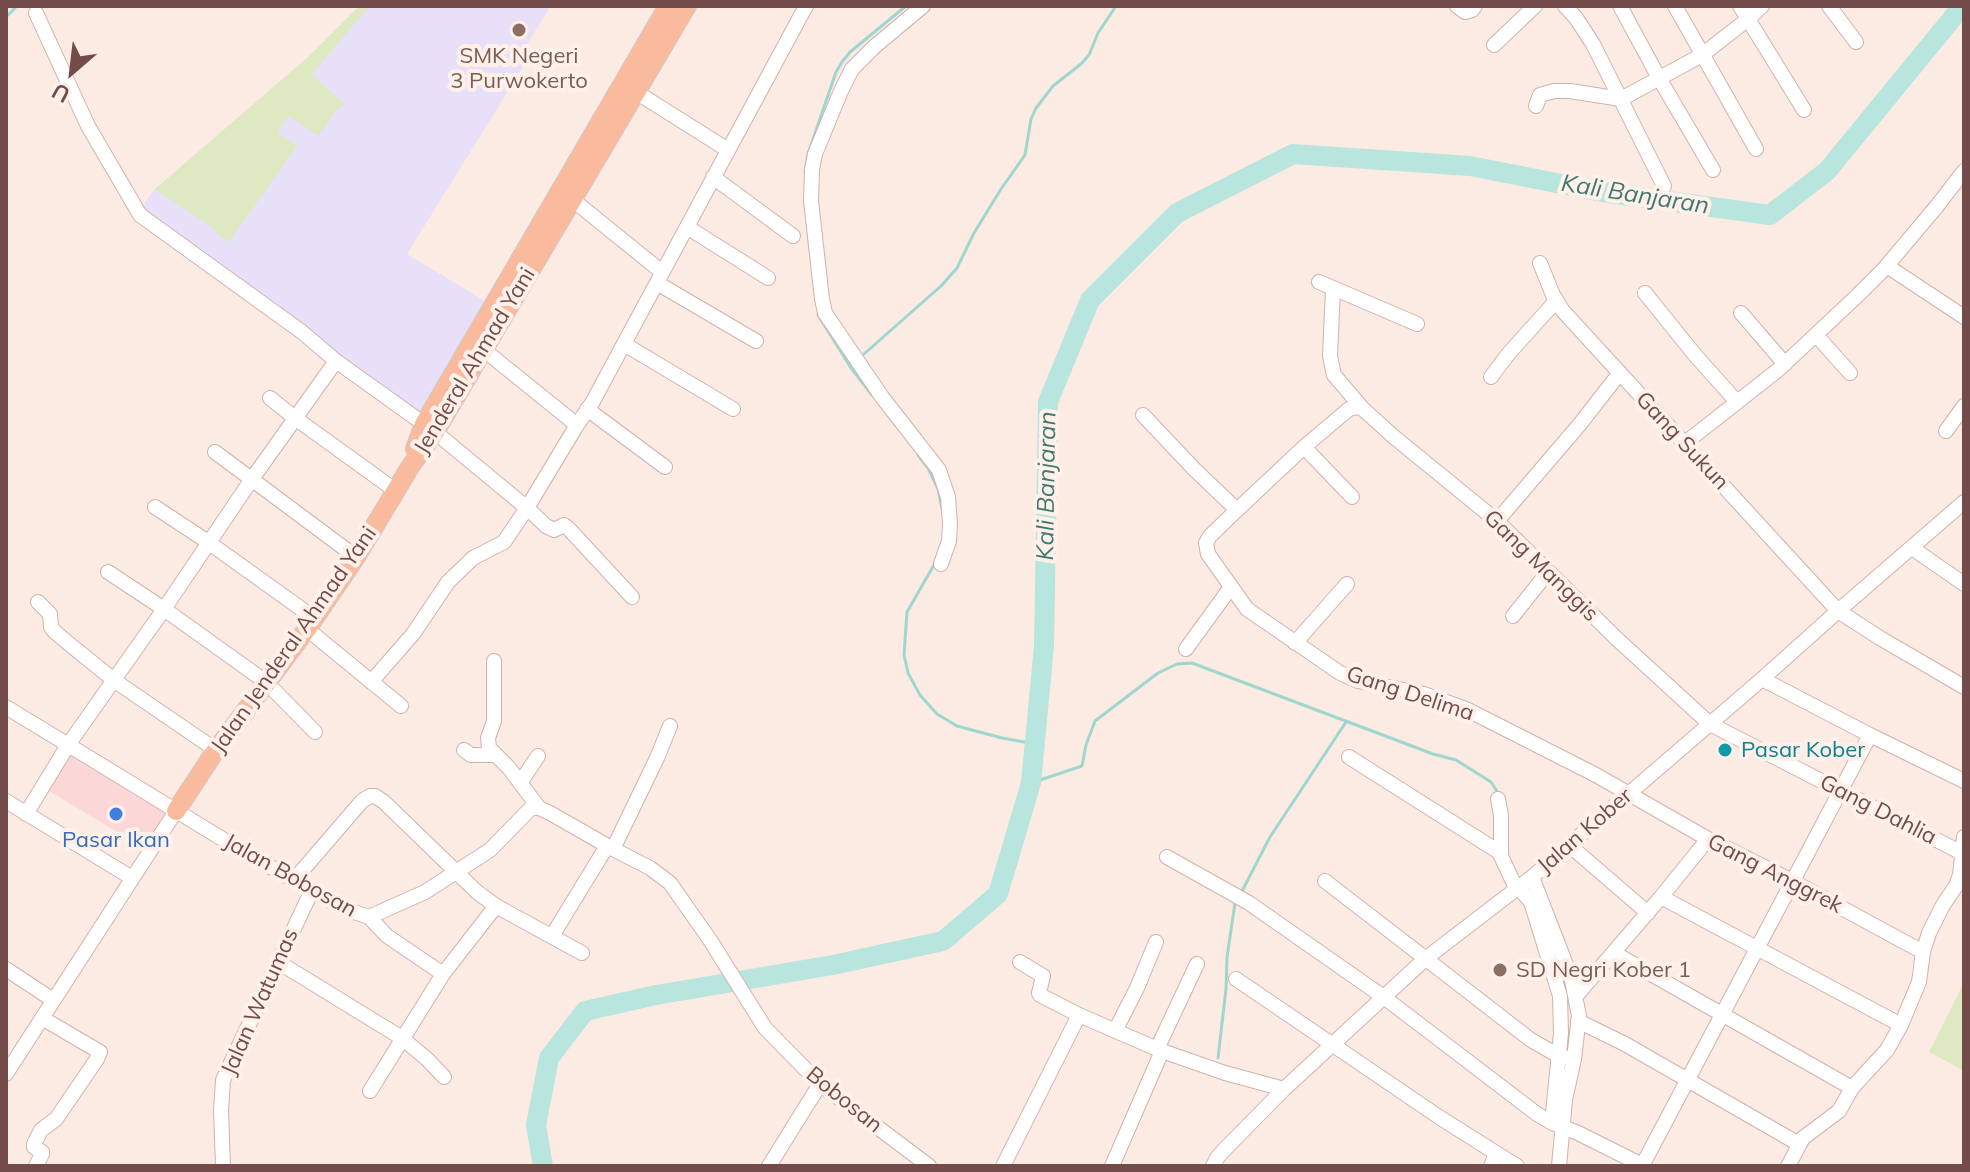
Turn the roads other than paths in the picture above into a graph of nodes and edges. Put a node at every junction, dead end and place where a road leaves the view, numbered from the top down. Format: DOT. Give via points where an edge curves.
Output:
graph roads {
  1 [pos="668,6"];
  2 [pos="687,6"];
  3 [pos="806,6"];
  4 [pos="923,6"];
  5 [pos="1457,6"];
  6 [pos="1475,6"];
  7 [pos="1535,6"];
  8 [pos="1565,6"];
  9 [pos="1620,6"];
  10 [pos="1675,6"];
  11 [pos="1740,6"];
  12 [pos="1762,6"];
  13 [pos="1829,6"];
  14 [pos="36,13"];
  15 [pos="1748,19"];
  16 [pos="1856,42"];
  17 [pos="1494,45"];
  18 [pos="1702,55"];
  19 [pos="1659,78"];
  20 [pos="636,92"];
  21 [pos="1621,99"];
  22 [pos="1536,106"];
  23 [pos="1804,110"];
  24 [pos="1756,149"];
  25 [pos="728,150"];
  26 [pos="1713,170"];
  27 [pos="1964,171"];
  28 [pos="713,177"];
  29 [pos="1664,186"];
  30 [pos="573,200"];
  31 [pos="687,227"];
  32 [pos="793,236"];
  33 [pos="1540,263"];
  34 [pos="1887,266"];
  35 [pos="660,277"];
  36 [pos="768,278"];
  37 [pos="1319,282"];
  38 [pos="1333,289"];
  39 [pos="1645,293"];
  40 [pos="1556,301"];
  41 [pos="1741,313"];
  42 [pos="1964,317"];
  43 [pos="1417,324"];
  44 [pos="1816,335"];
  45 [pos="756,341"];
  46 [pos="624,344"];
  47 [pos="484,350"];
  48 [pos="336,361"];
  49 [pos="1785,364"];
  50 [pos="1850,373"];
  51 [pos="1619,374"];
  52 [pos="1491,377"];
  53 [pos="270,398"];
  54 [pos="1737,402"];
  55 [pos="1964,406"];
  56 [pos="587,409"];
  57 [pos="733,409"];
  58 [pos="1366,411"];
  59 [pos="1143,415"];
  60 [pos="295,418"];
  61 [pos="577,425"];
  62 [pos="430,428"];
  63 [pos="1946,431"];
  64 [pos="1685,443"];
  65 [pos="1304,447"];
  66 [pos="215,452"];
  67 [pos="410,467"];
  68 [pos="665,467"];
  69 [pos="252,479"];
  70 [pos="396,491"];
  71 [pos="1352,497"];
  72 [pos="1964,502"];
  73 [pos="155,507"];
  74 [pos="527,508"];
  75 [pos="1237,510"];
  76 [pos="1497,521"];
  77 [pos="208,542"];
  78 [pos="1912,548"];
  79 [pos="356,557"];
  80 [pos="941,564"];
  81 [pos="108,572"];
  82 [pos="1548,572"];
  83 [pos="1347,584"];
  84 [pos="1964,584"];
  85 [pos="1231,587"];
  86 [pos="632,597"];
  87 [pos="38,602"];
  88 [pos="164,609"];
  89 [pos="1838,611"];
  90 [pos="1513,616"];
  91 [pos="310,623"];
  92 [pos="1295,643"];
  93 [pos="1186,649"];
  94 [pos="494,661"];
  95 [pos="1762,679"];
  96 [pos="115,681"];
  97 [pos="266,682"];
  98 [pos="371,682"];
  99 [pos="1964,687"];
  100 [pos="401,706"];
  101 [pos="6,707"];
  102 [pos="1710,724"];
  103 [pos="670,726"];
  104 [pos="315,732"];
  105 [pos="1870,735"];
  106 [pos="68,745"];
  107 [pos="216,750"];
  108 [pos="464,750"];
  109 [pos="494,755"];
  110 [pos="538,756"];
  111 [pos="1349,757"];
  112 [pos="1964,781"];
  113 [pos="520,783"];
  114 [pos="1840,791"];
  115 [pos="1629,794"];
  116 [pos="1498,799"];
  117 [pos="6,801"];
  118 [pos="539,808"];
  119 [pos="176,811"];
  120 [pos="26,814"];
  121 [pos="1964,837"];
  122 [pos="1708,839"];
  123 [pos="1569,845"];
  124 [pos="610,848"];
  125 [pos="1962,853"];
  126 [pos="1501,854"];
  127 [pos="1167,857"];
  128 [pos="457,872"];
  129 [pos="132,878"];
  130 [pos="294,880"];
  131 [pos="1325,881"];
  132 [pos="1792,881"];
  133 [pos="1523,884"];
  134 [pos="312,890"];
  135 [pos="1661,897"];
  136 [pos="496,906"];
  137 [pos="1648,913"];
  138 [pos="369,917"];
  139 [pos="552,936"];
  140 [pos="1156,942"];
  141 [pos="1757,949"];
  142 [pos="1923,952"];
  143 [pos="582,953"];
  144 [pos="1614,953"];
  145 [pos="1425,959"];
  146 [pos="278,962"];
  147 [pos="1020,962"];
  148 [pos="1197,964"];
  149 [pos="6,969"];
  150 [pos="443,974"];
  151 [pos="1236,979"];
  152 [pos="1576,996"];
  153 [pos="1385,998"];
  154 [pos="53,1000"];
  155 [pos="1079,1015"];
  156 [pos="1722,1016"];
  157 [pos="42,1018"];
  158 [pos="1578,1021"];
  159 [pos="1901,1025"];
  160 [pos="1115,1031"];
  161 [pos="402,1038"];
  162 [pos="1334,1045"];
  163 [pos="1160,1050"];
  164 [pos="1565,1057"];
  165 [pos="6,1074"];
  166 [pos="444,1077"];
  167 [pos="1687,1079"];
  168 [pos="820,1084"];
  169 [pos="1852,1088"];
  170 [pos="1284,1089"];
  171 [pos="370,1091"];
  172 [pos="1557,1124"];
  173 [pos="1799,1144"];
  174 [pos="1494,1159"];
  175 [pos="36,1166"];
  176 [pos="223,1166"];
  177 [pos="769,1166"];
  178 [pos="929,1166"];
  179 [pos="1003,1166"];
  180 [pos="1112,1166"];
  181 [pos="1213,1166"];
  182 [pos="1517,1166"];
  183 [pos="1559,1166"];
  184 [pos="1643,1166"];
  185 [pos="1788,1166"];
  1 -- 62 [label="main road, Jenderal Ahmad Yani"];
  2 -- 20 [label="main road, Jenderal Ahmad Yani"];
  3 -- 25 [label="street"];
  4 -- 80 [label="street" via="852,69 815,154 811,201 825,313 939,470 950,524"];
  5 -- 6 [label="street" via="1465,12"];
  7 -- 17 [label="street"];
  8 -- 21 [label="street" via="1593,44"];
  9 -- 19 [label="street"];
  10 -- 18 [label="street"];
  11 -- 15 [label="street"];
  12 -- 15 [label="street"];
  13 -- 16 [label="street"];
  14 -- 48 [label="street" via="88,126 140,215"];
  15 -- 18 [label="street"];
  15 -- 23 [label="street"];
  18 -- 19 [label="street"];
  18 -- 24 [label="street"];
  19 -- 21 [label="street"];
  19 -- 26 [label="street"];
  20 -- 25 [label="street"];
  20 -- 30 [label="main road, Jenderal Ahmad Yani"];
  21 -- 22 [label="street" via="1554,91 1540,95"];
  21 -- 29 [label="street"];
  25 -- 28 [label="street"];
  27 -- 34 [label="street"];
  28 -- 31 [label="street"];
  28 -- 32 [label="street"];
  30 -- 35 [label="street"];
  30 -- 47 [label="main road, Jenderal Ahmad Yani"];
  31 -- 35 [label="street"];
  31 -- 36 [label="street"];
  33 -- 40 [label="street, Gang Sukun"];
  34 -- 42 [label="street"];
  34 -- 44 [label="street"];
  35 -- 45 [label="street"];
  35 -- 46 [label="street"];
  37 -- 38 [label="street"];
  38 -- 43 [label="street"];
  38 -- 58 [label="street, Gang Manggis" via="1334,375"];
  39 -- 54 [label="street"];
  40 -- 51 [label="street, Gang Sukun"];
  40 -- 52 [label="street"];
  41 -- 49 [label="street"];
  44 -- 49 [label="street"];
  44 -- 50 [label="street"];
  46 -- 56 [label="street"];
  46 -- 57 [label="street"];
  47 -- 61 [label="street"];
  47 -- 62 [label="main road, Jenderal Ahmad Yani"];
  48 -- 60 [label="street"];
  48 -- 62 [label="street"];
  49 -- 54 [label="street"];
  51 -- 64 [label="street, Gang Sukun"];
  51 -- 76 [label="street"];
  53 -- 60 [label="street"];
  54 -- 64 [label="street"];
  55 -- 63 [label="street"];
  56 -- 61 [label="street"];
  56 -- 68 [label="street"];
  58 -- 65 [label="street, Gang Delima" via="1349,409"];
  58 -- 76 [label="street, Gang Manggis"];
  59 -- 75 [label="street"];
  60 -- 69 [label="street"];
  60 -- 70 [label="street"];
  61 -- 74 [label="street"];
  62 -- 67 [label="main road, Jenderal Ahmad Yani"];
  62 -- 74 [label="street"];
  64 -- 89 [label="street, Gang Sukun"];
  65 -- 71 [label="street"];
  65 -- 75 [label="street, Gang Delima"];
  66 -- 69 [label="street"];
  67 -- 70 [label="main road, Jalan Jenderal Ahmad Yani"];
  69 -- 77 [label="street"];
  69 -- 79 [label="street"];
  70 -- 79 [label="main road, Jalan Jenderal Ahmad Yani"];
  72 -- 78 [label="street, Jalan Kober"];
  73 -- 77 [label="street"];
  74 -- 86 [label="street" via="551,529 568,528"];
  74 -- 98 [label="street" via="504,542 473,558 448,582"];
  75 -- 85 [label="street, Gang Delima" via="1206,543"];
  76 -- 82 [label="street, Gang Manggis"];
  77 -- 88 [label="street"];
  77 -- 91 [label="street"];
  78 -- 84 [label="street"];
  78 -- 89 [label="street, Jalan Kober"];
  79 -- 91 [label="main road, Jalan Jenderal Ahmad Yani"];
  81 -- 88 [label="street"];
  82 -- 90 [label="street"];
  82 -- 102 [label="street, Gang Manggis"];
  83 -- 92 [label="street"];
  85 -- 92 [label="street, Gang Delima" via="1247,609"];
  85 -- 93 [label="street"];
  87 -- 96 [label="street" via="50,614 54,631"];
  88 -- 96 [label="street"];
  88 -- 97 [label="street"];
  89 -- 95 [label="street, Jalan Kober"];
  89 -- 99 [label="street, Gang Sukun"];
  91 -- 97 [label="main road, Jalan Jenderal Ahmad Yani"];
  91 -- 98 [label="street"];
  92 -- 115 [label="street, Gang Delima" via="1358,681 1466,709"];
  94 -- 109 [label="street" via="494,721 488,738"];
  95 -- 102 [label="street, Jalan Kober"];
  95 -- 105 [label="street"];
  96 -- 106 [label="street"];
  96 -- 107 [label="street"];
  97 -- 104 [label="street"];
  97 -- 107 [label="main road, Jalan Jenderal Ahmad Yani"];
  98 -- 100 [label="street"];
  101 -- 106 [label="street, Jalan Bobosan"];
  102 -- 114 [label="street, Gang Dahlia"];
  102 -- 115 [label="street, Jalan Kober"];
  103 -- 124 [label="street"];
  105 -- 112 [label="street"];
  105 -- 114 [label="street"];
  106 -- 119 [label="street, Jalan Bobosan"];
  106 -- 120 [label="street"];
  107 -- 119 [label="main road, Jalan Jenderal Ahmad Yani"];
  108 -- 109 [label="street"];
  109 -- 113 [label="street"];
  110 -- 113 [label="street"];
  111 -- 126 [label="street"];
  113 -- 118 [label="street"];
  114 -- 125 [label="street, Gang Dahlia"];
  114 -- 132 [label="street"];
  115 -- 122 [label="street, Gang Anggrek"];
  115 -- 123 [label="street, Jalan Kober"];
  116 -- 126 [label="street"];
  117 -- 120 [label="street"];
  118 -- 124 [label="street"];
  118 -- 128 [label="street, Jalan Bobosan" via="526,811 490,850"];
  119 -- 129 [label="street"];
  119 -- 130 [label="street, Jalan Bobosan"];
  120 -- 129 [label="street"];
  121 -- 125 [label="street"];
  122 -- 132 [label="street, Gang Anggrek"];
  122 -- 135 [label="street"];
  123 -- 133 [label="street, Jalan Kober"];
  123 -- 137 [label="street"];
  124 -- 139 [label="street"];
  124 -- 168 [label="street, Bobosan" via="670,883 765,1028"];
  125 -- 142 [label="street" via="1956,886 1935,919"];
  126 -- 133 [label="street"];
  127 -- 153 [label="street" via="1249,903"];
  128 -- 130 [label="street" via="384,802 370,796"];
  128 -- 136 [label="street"];
  128 -- 138 [label="street, Jalan Bobosan"];
  129 -- 154 [label="street"];
  130 -- 134 [label="street, Jalan Bobosan"];
  131 -- 145 [label="street"];
  132 -- 141 [label="street"];
  132 -- 142 [label="street, Gang Anggrek"];
  133 -- 145 [label="street, Jalan Kober"];
  133 -- 152 [label="street" via="1554,929"];
  133 -- 164 [label="street" via="1560,996"];
  134 -- 138 [label="street, Jalan Bobosan"];
  134 -- 146 [label="street, Jalan Watumas"];
  135 -- 137 [label="street"];
  135 -- 141 [label="street"];
  136 -- 139 [label="street"];
  136 -- 150 [label="street"];
  137 -- 144 [label="street"];
  138 -- 150 [label="street" via="387,936"];
  139 -- 143 [label="street"];
  140 -- 160 [label="street"];
  141 -- 156 [label="street"];
  141 -- 159 [label="street"];
  142 -- 159 [label="street" via="1919,982"];
  144 -- 152 [label="street"];
  144 -- 156 [label="street"];
  145 -- 153 [label="street, Jalan Kober"];
  145 -- 164 [label="street" via="1531,1040"];
  146 -- 161 [label="street"];
  146 -- 176 [label="street, Jalan Watumas" via="223,1080"];
  147 -- 155 [label="street" via="1043,976 1040,995"];
  148 -- 163 [label="street"];
  149 -- 154 [label="street"];
  150 -- 161 [label="street"];
  151 -- 162 [label="street"];
  152 -- 158 [label="street"];
  153 -- 162 [label="street, Jalan Kober"];
  153 -- 172 [label="street"];
  154 -- 157 [label="street"];
  155 -- 160 [label="street"];
  155 -- 179 [label="street"];
  156 -- 167 [label="street"];
  156 -- 169 [label="street"];
  157 -- 165 [label="street"];
  157 -- 175 [label="street" via="100,1052 56,1119 41,1130 34,1144 42,1152"];
  158 -- 164 [label="street"];
  158 -- 167 [label="street"];
  159 -- 169 [label="street" via="1887,1050"];
  160 -- 163 [label="street"];
  161 -- 166 [label="street"];
  161 -- 171 [label="street"];
  162 -- 170 [label="street, Jalan Kober"];
  162 -- 174 [label="street"];
  163 -- 170 [label="street"];
  163 -- 180 [label="street"];
  164 -- 172 [label="street"];
  167 -- 173 [label="street"];
  167 -- 184 [label="street"];
  168 -- 177 [label="street"];
  168 -- 178 [label="street, Bobosan"];
  169 -- 173 [label="street" via="1839,1111"];
  170 -- 181 [label="street, Jalan Kober"];
  172 -- 183 [label="street"];
  172 -- 184 [label="street"];
  173 -- 185 [label="street"];
  174 -- 182 [label="street"];
}
